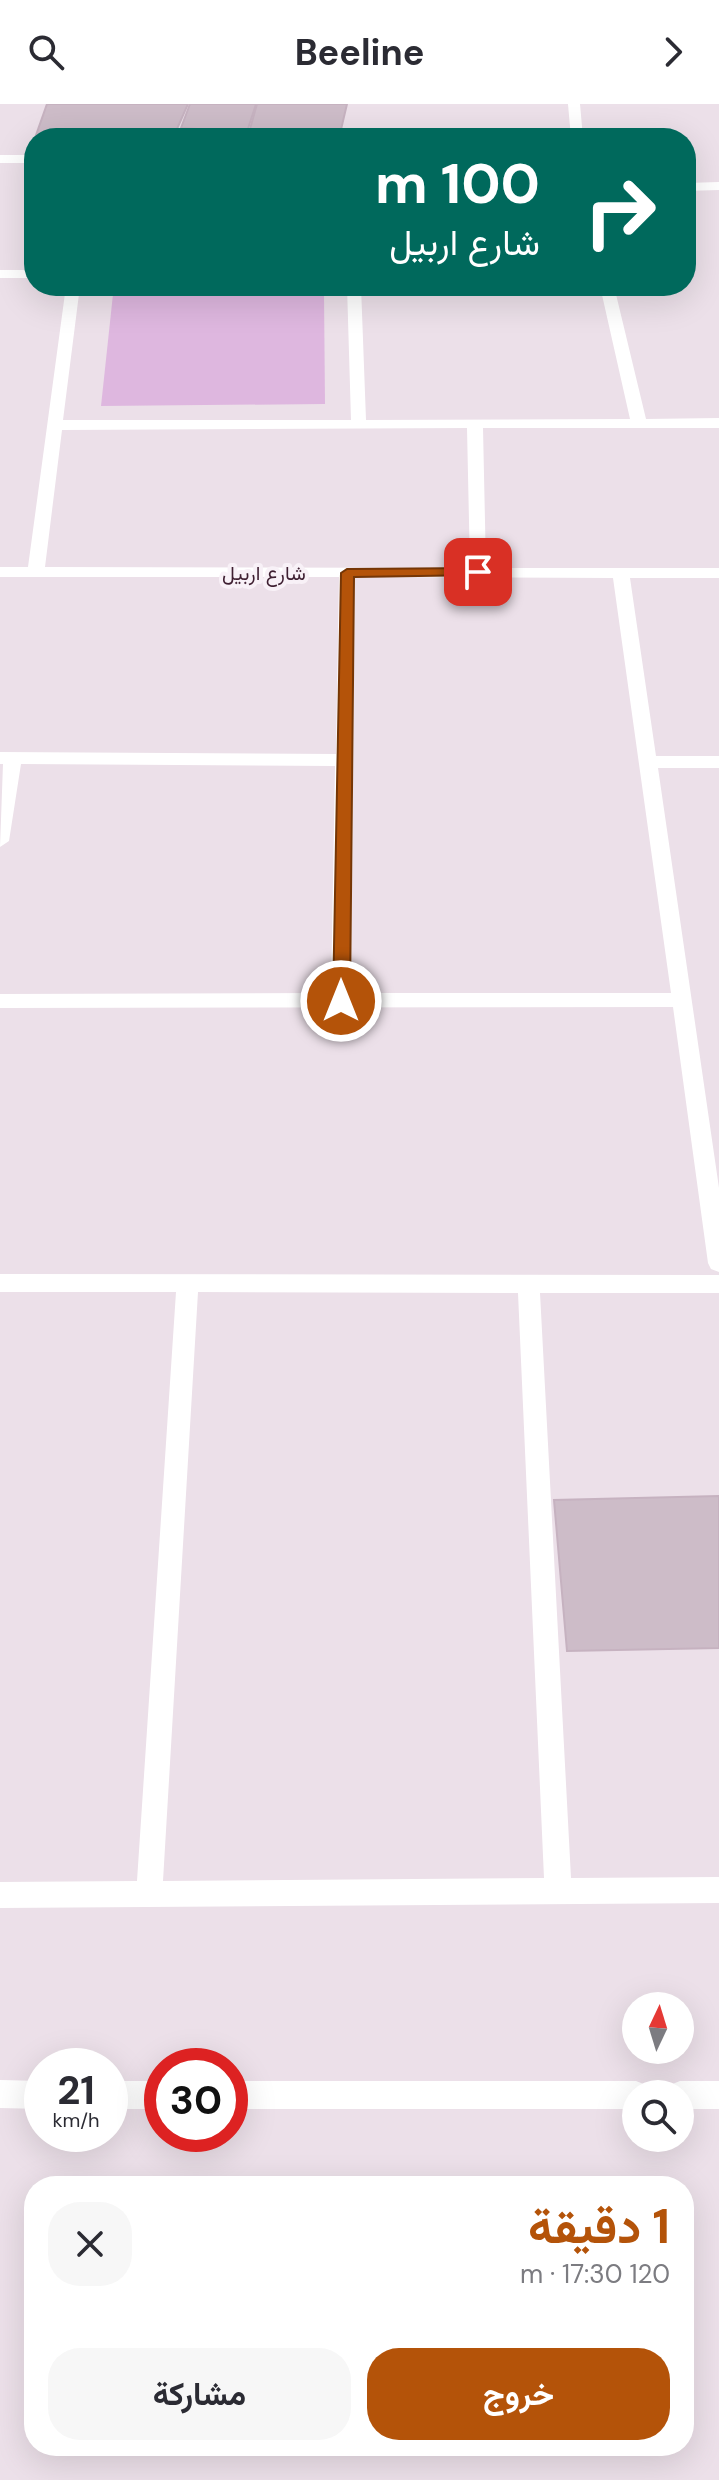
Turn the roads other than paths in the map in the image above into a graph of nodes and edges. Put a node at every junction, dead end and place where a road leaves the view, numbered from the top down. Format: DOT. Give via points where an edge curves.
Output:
graph roads {
  1 [pos="574,104"];
  2 [pos="576,128"];
  3 [pos="0,159"];
  4 [pos="24,159"];
  5 [pos="719,186"];
  6 [pos="696,187"];
  7 [pos="0,274"];
  8 [pos="24,274"];
  9 [pos="72,296"];
  10 [pos="354,296"];
  11 [pos="609,296"];
  12 [pos="639,423"];
  13 [pos="719,423"];
  14 [pos="57,425"];
  15 [pos="359,425"];
  16 [pos="475,425"];
  17 [pos="0,572"];
  18 [pos="36,572"];
  19 [pos="478,572"];
  20 [pos="347,573"];
  21 [pos="621,573"];
  22 [pos="719,573"];
  23 [pos="6,758"];
  24 [pos="344,760"];
  25 [pos="650,762"];
  26 [pos="719,762"];
  27 [pos="0,841"];
  28 [pos="679,1000"];
  29 [pos="0,1001"];
  30 [pos="341,1001"];
  31 [pos="719,1263"];
  32 [pos="0,1283"];
  33 [pos="188,1283"];
  34 [pos="529,1283"];
  35 [pos="719,1284"];
  36 [pos="719,1890"];
  37 [pos="558,1892"];
  38 [pos="149,1894"];
  39 [pos="0,1895"];
  40 [pos="0,2094"];
  41 [pos="24,2095"];
  42 [pos="248,2095"];
  43 [pos="622,2095"];
  44 [pos="694,2095"];
  45 [pos="719,2095"];
  1 -- 2 [label="street"];
  3 -- 4 [label="street"];
  5 -- 6 [label="street"];
  7 -- 8 [label="street"];
  9 -- 14 [label="street"];
  10 -- 15 [label="street"];
  11 -- 12 [label="street"];
  12 -- 13 [label="street"];
  12 -- 16 [label="street"];
  14 -- 15 [label="street"];
  14 -- 18 [label="street"];
  15 -- 16 [label="street"];
  16 -- 19 [label="street"];
  17 -- 18 [label="street, شارع اربيل"];
  18 -- 20 [label="street, شارع اربيل"];
  19 -- 20 [label="street, شارع اربيل"];
  19 -- 21 [label="street, شارع اربيل"];
  20 -- 24 [label="street"];
  21 -- 22 [label="street, شارع اربيل"];
  21 -- 25 [label="street"];
  23 -- 24 [label="street"];
  23 -- 27 [label="street"];
  24 -- 30 [label="street"];
  25 -- 26 [label="street"];
  25 -- 28 [label="street"];
  28 -- 30 [label="street"];
  28 -- 31 [label="street"];
  29 -- 30 [label="street"];
  32 -- 33 [label="street"];
  33 -- 34 [label="street"];
  33 -- 38 [label="street"];
  34 -- 35 [label="street"];
  34 -- 37 [label="street"];
  36 -- 37 [label="street"];
  37 -- 38 [label="street"];
  38 -- 39 [label="street"];
  40 -- 41 [label="street"];
  42 -- 43 [label="street"];
  44 -- 45 [label="street"];
}
